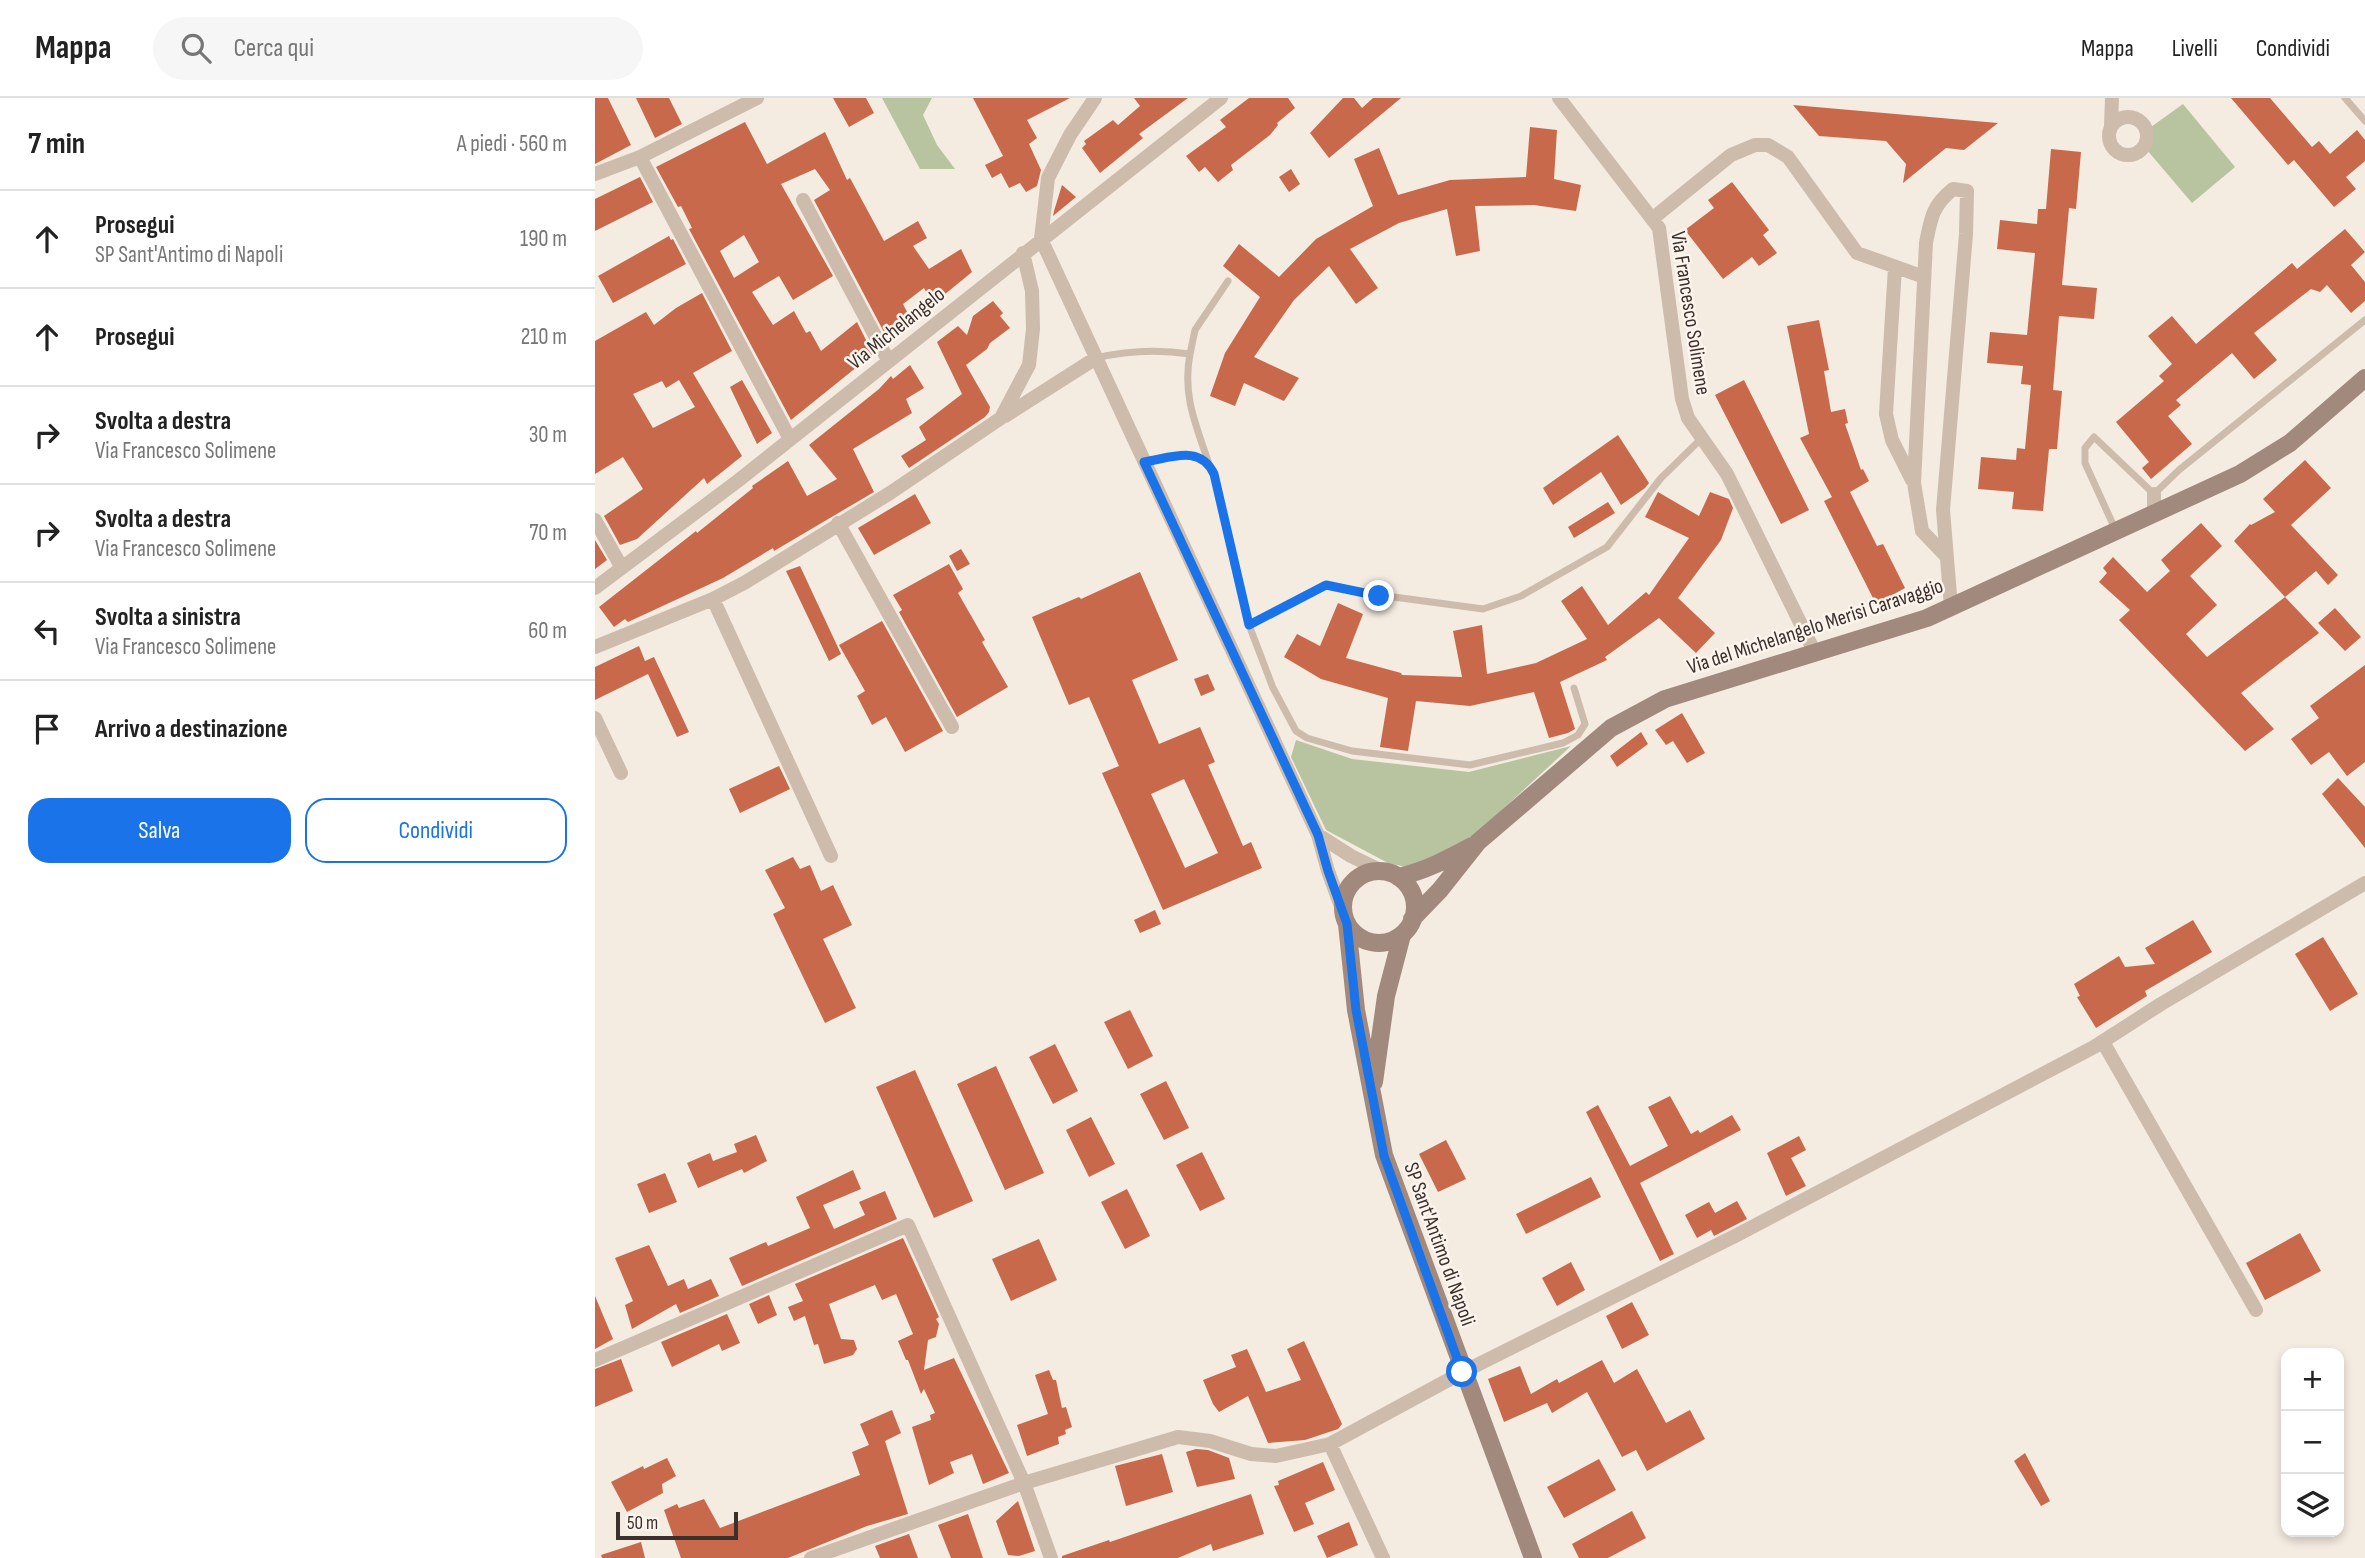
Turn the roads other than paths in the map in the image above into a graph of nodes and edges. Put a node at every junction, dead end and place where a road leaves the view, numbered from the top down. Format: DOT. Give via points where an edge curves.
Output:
graph roads {
  1 [pos="757,98"];
  2 [pos="1095,98"];
  3 [pos="1221,98"];
  4 [pos="1559,98"];
  5 [pos="2112,98"];
  6 [pos="2345,98"];
  7 [pos="2365,121"];
  8 [pos="2111,127"];
  9 [pos="640,157"];
  10 [pos="595,174"];
  11 [pos="803,200"];
  12 [pos="1652,219"];
  13 [pos="1041,239"];
  14 [pos="1023,253"];
  15 [pos="1895,267"];
  16 [pos="1924,277"];
  17 [pos="1228,281"];
  18 [pos="2365,320"];
  19 [pos="1190,354"];
  20 [pos="1096,359"];
  21 [pos="888,360"];
  22 [pos="2365,378"];
  23 [pos="1001,418"];
  24 [pos="1702,438"];
  25 [pos="790,439"];
  26 [pos="1144,462"];
  27 [pos="1209,464"];
  28 [pos="1914,483"];
  29 [pos="2154,494"];
  30 [pos="2154,513"];
  31 [pos="595,520"];
  32 [pos="838,523"];
  33 [pos="2116,531"];
  34 [pos="1945,555"];
  35 [pos="622,568"];
  36 [pos="595,588"];
  37 [pos="713,599"];
  38 [pos="1951,607"];
  39 [pos="1249,625"];
  40 [pos="595,647"];
  41 [pos="1815,653"];
  42 [pos="1574,688"];
  43 [pos="595,718"];
  44 [pos="952,727"];
  45 [pos="621,773"];
  46 [pos="1318,835"];
  47 [pos="1478,842"];
  48 [pos="831,856"];
  49 [pos="1390,874"];
  50 [pos="2365,883"];
  51 [pos="1345,917"];
  52 [pos="1407,927"];
  53 [pos="2103,1042"];
  54 [pos="1372,1100"];
  55 [pos="2256,1310"];
  56 [pos="595,1360"];
  57 [pos="1462,1372"];
  58 [pos="1330,1444"];
  59 [pos="1024,1483"];
  60 [pos="811,1558"];
  61 [pos="1051,1558"];
  62 [pos="1384,1558"];
  63 [pos="1533,1558"];
  1 -- 9 [label="street"];
  2 -- 13 [label="street" via="1048,178"];
  3 -- 13 [label="street, Via Michelangelo"];
  4 -- 12 [label="street, Via Francesco Solimene"];
  5 -- 8 [label="street"];
  6 -- 7 [label="lane"];
  9 -- 10 [label="street"];
  9 -- 25 [label="street"];
  11 -- 21 [label="street"];
  12 -- 15 [label="street" via="1731,155 1768,145 1788,157 1857,253"];
  12 -- 24 [label="street, Via Francesco Solimene" via="1661,239 1682,399"];
  13 -- 14 [label="street, Via Michelangelo"];
  13 -- 20 [label="street"];
  14 -- 21 [label="street, Via Michelangelo"];
  14 -- 23 [label="street" via="1032,291 1030,365"];
  15 -- 16 [label="street"];
  15 -- 28 [label="street" via="1886,414 1892,440"];
  16 -- 28 [label="street"];
  16 -- 34 [label="street" via="1926,243 1939,201 1953,190 1967,191 1943,510"];
  17 -- 19 [label="lane" via="1195,330"];
  18 -- 29 [label="lane"];
  19 -- 20 [label="lane" via="1142,349"];
  19 -- 27 [label="lane" via="1187,394"];
  20 -- 23 [label="street"];
  20 -- 26 [label="street"];
  21 -- 25 [label="street, Via Michelangelo"];
  22 -- 30 [label="street, Via del Michelangelo Merisi Caravaggio" via="2290,443 2240,474"];
  23 -- 32 [label="street"];
  24 -- 39 [label="lane" via="1661,478 1607,547 1521,596 1483,609 1326,585"];
  24 -- 41 [label="street, Via Francesco Solimene" via="1727,474"];
  25 -- 35 [label="street, Via Michelangelo"];
  26 -- 27 [label="lane" via="1190,455"];
  26 -- 46 [label="street"];
  27 -- 39 [label="lane"];
  28 -- 34 [label="street" via="1922,531"];
  29 -- 30 [label="street"];
  29 -- 33 [label="lane" via="2094,437 2085,448 2085,463"];
  30 -- 33 [label="street, Via del Michelangelo Merisi Caravaggio"];
  31 -- 35 [label="street"];
  32 -- 37 [label="street"];
  32 -- 44 [label="street"];
  33 -- 38 [label="street, Via del Michelangelo Merisi Caravaggio"];
  34 -- 38 [label="street"];
  35 -- 36 [label="street, Via Michelangelo"];
  37 -- 40 [label="street"];
  37 -- 48 [label="street"];
  38 -- 41 [label="street, Via del Michelangelo Merisi Caravaggio"];
  39 -- 42 [label="lane" via="1273,688 1296,731 1352,751 1470,765 1563,743 1578,735 1585,724"];
  41 -- 47 [label="street, Via del Michelangelo Merisi Caravaggio" via="1665,699 1611,728"];
  43 -- 45 [label="street"];
  46 -- 49 [label="street"];
  46 -- 51 [label="street"];
  47 -- 49 [label="street, Via del Michelangelo Merisi Caravaggio" via="1415,873"];
  47 -- 52 [label="street, Via del Michelangelo Merisi Caravaggio"];
  49 -- 51 [label="street" via="1370,872 1359,877 1344,897"];
  49 -- 52 [label="street" via="1405,883 1414,900"];
  50 -- 53 [label="street"];
  51 -- 52 [label="street" via="1362,939 1372,942 1393,940"];
  51 -- 54 [label="street, SP Sant'Antimo di Napoli"];
  52 -- 54 [label="street, SP Sant'Antimo di Napoli" via="1386,996"];
  53 -- 55 [label="street"];
  53 -- 57 [label="street" via="1750,1229"];
  54 -- 57 [label="street, SP Sant'Antimo di Napoli" via="1384,1156"];
  56 -- 59 [label="street" via="908,1225"];
  57 -- 58 [label="street"];
  57 -- 63 [label="street, SP Sant'Antimo di Napoli"];
  58 -- 59 [label="street" via="1276,1456 1178,1437"];
  58 -- 62 [label="street"];
  59 -- 60 [label="street"];
  59 -- 61 [label="street"];
}
